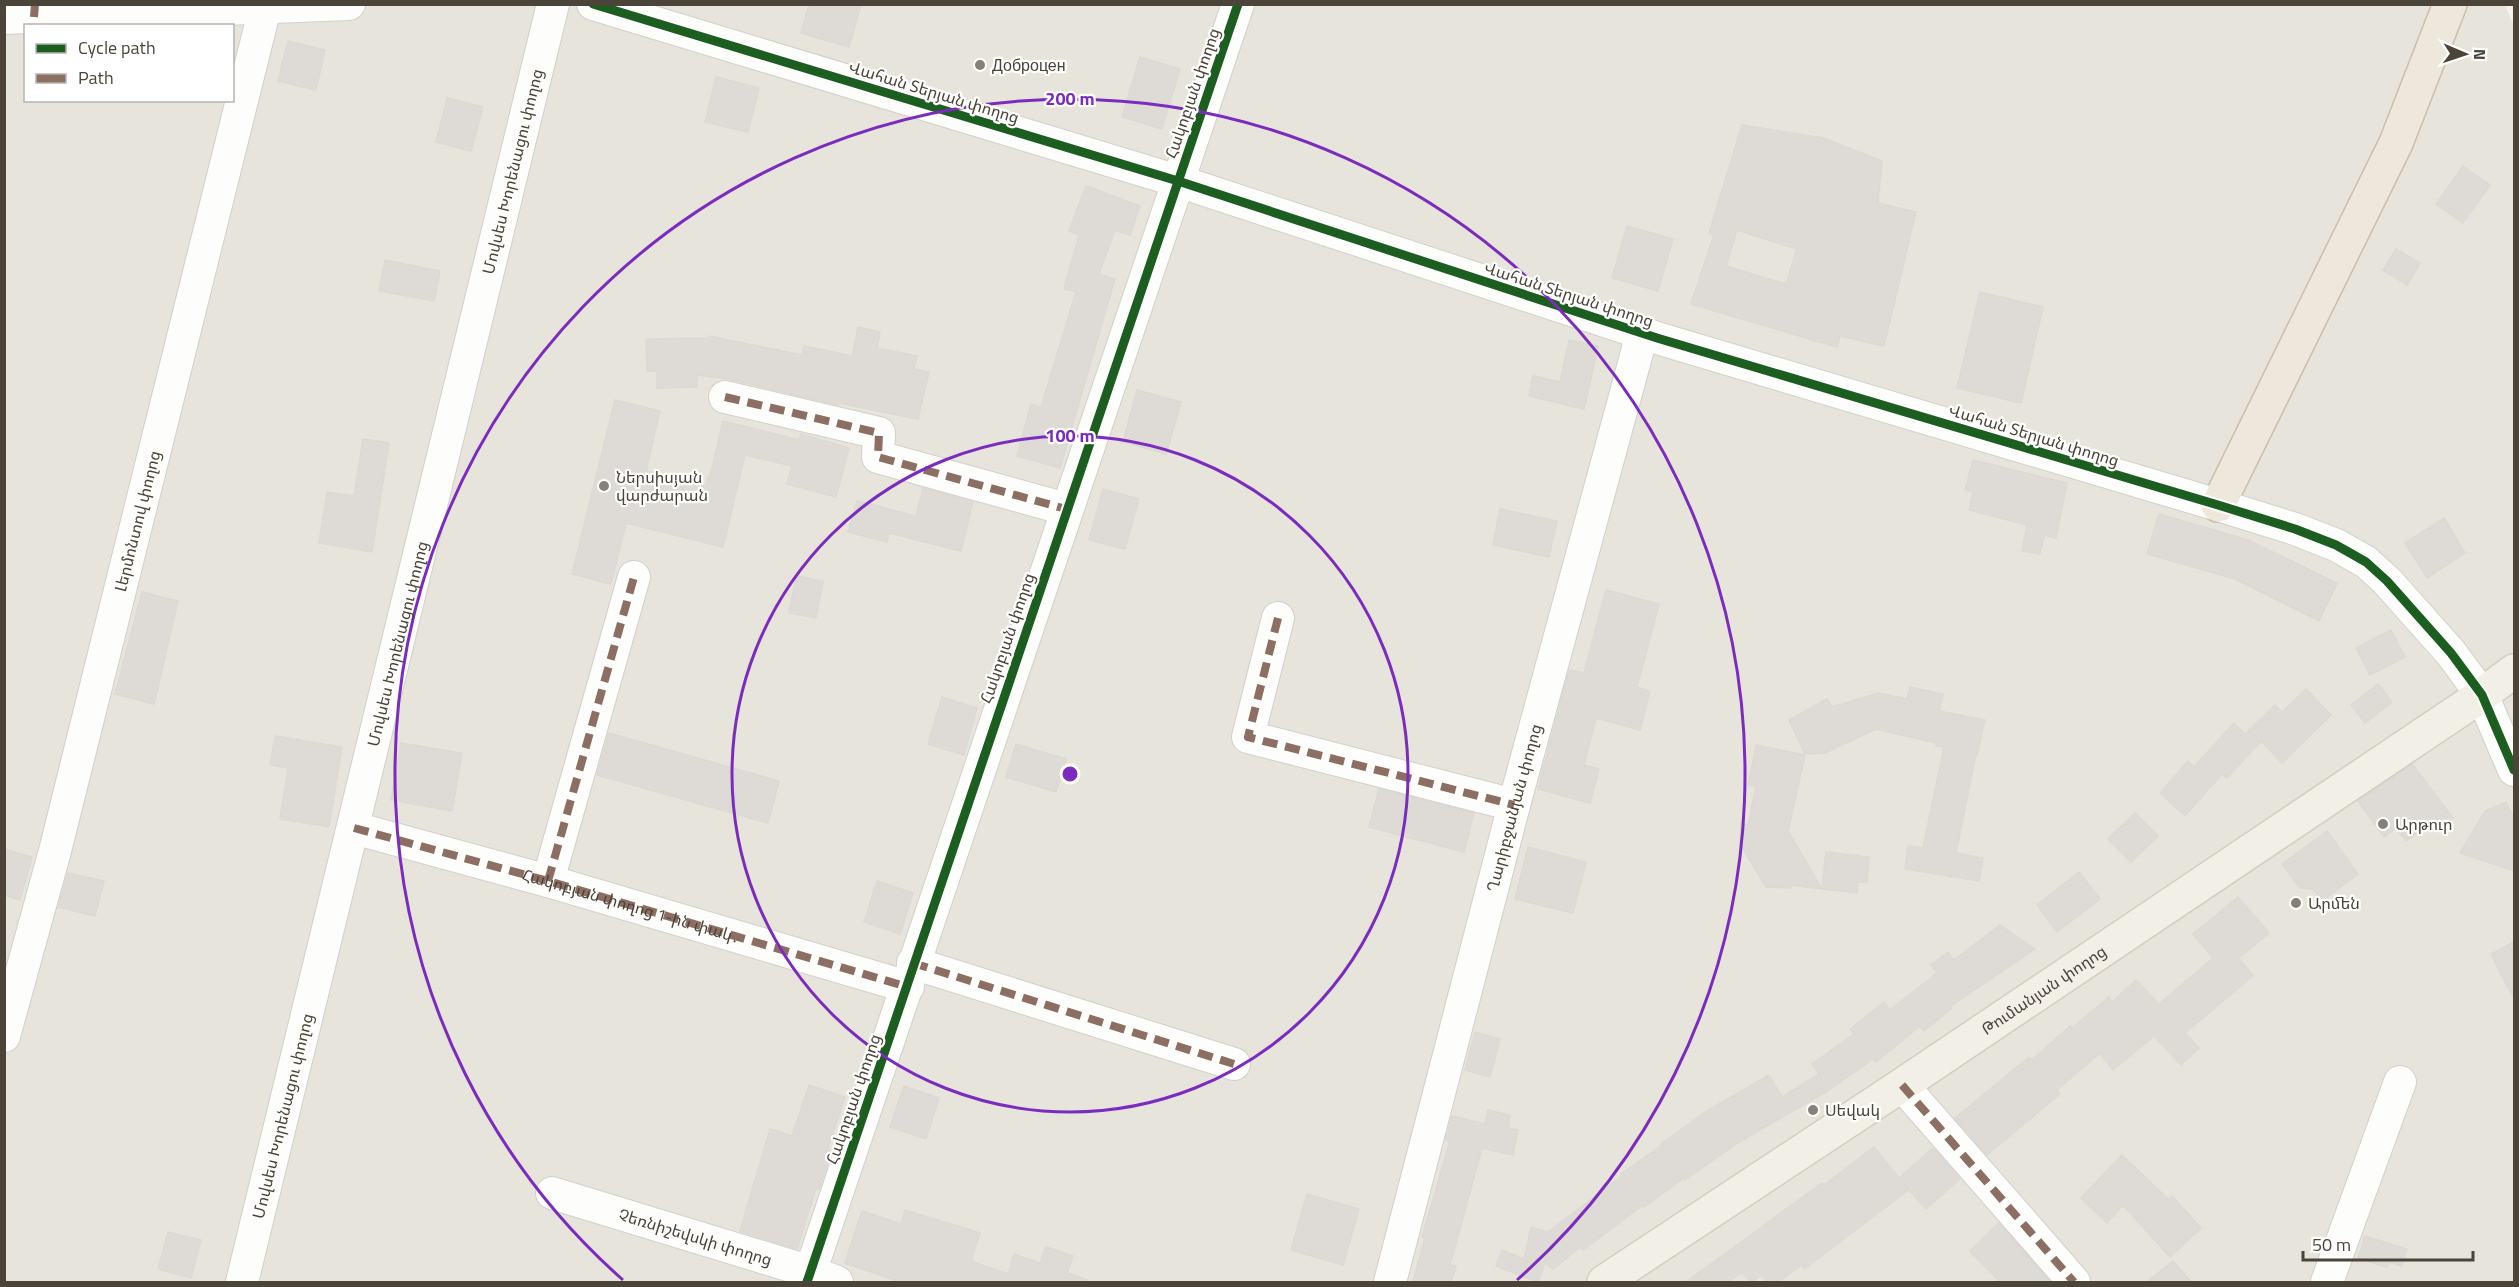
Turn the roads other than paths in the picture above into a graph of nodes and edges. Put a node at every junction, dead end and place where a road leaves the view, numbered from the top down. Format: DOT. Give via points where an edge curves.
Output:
graph roads {
  1 [pos="349,4"];
  2 [pos="554,4"];
  3 [pos="593,4"];
  4 [pos="1238,4"];
  5 [pos="2450,4"];
  6 [pos="266,7"];
  7 [pos="24,13"];
  8 [pos="1178,181"];
  9 [pos="1642,334"];
  10 [pos="725,397"];
  11 [pos="2217,505"];
  12 [pos="1066,509"];
  13 [pos="634,577"];
  14 [pos="1278,618"];
  15 [pos="2514,671"];
  16 [pos="2482,695"];
  17 [pos="2514,770"];
  18 [pos="1514,805"];
  19 [pos="354,828"];
  20 [pos="548,881"];
  21 [pos="910,975"];
  22 [pos="4,1036"];
  23 [pos="1234,1064"];
  24 [pos="2400,1082"];
  25 [pos="1902,1086"];
  26 [pos="552,1193"];
  27 [pos="818,1279"];
  28 [pos="242,1282"];
  29 [pos="1390,1282"];
  30 [pos="1604,1282"];
  31 [pos="2074,1282"];
  32 [pos="2327,1282"];
  1 -- 6 [label="street"];
  2 -- 19 [label="street, Մովսես Խորենացու փողոց"];
  3 -- 8 [label="street, Վահան Տերյան փողոց"];
  4 -- 8 [label="street, Հակոբյան փողոց"];
  5 -- 11 [label="highway" via="2396,142"];
  6 -- 7 [label="street"];
  6 -- 22 [label="street, Լերմոնտով փողոց" via="55,851"];
  8 -- 9 [label="street, Վահան Տերյան փողոց"];
  8 -- 12 [label="street, Հակոբյան փողոց"];
  9 -- 11 [label="street, Վահան Տերյան փողոց"];
  9 -- 18 [label="street, Ղարիբջանյան փողոց"];
  10 -- 12 [label="street" via="879,433 878,457"];
  11 -- 16 [label="street, Վահան Տերյան փողոց" via="2306,533 2366,562 2451,653"];
  12 -- 21 [label="street, Հակոբյան փողոց"];
  13 -- 20 [label="street"];
  14 -- 18 [label="street" via="1248,736"];
  15 -- 16 [label="main road, Թումանյան փողոց"];
  16 -- 17 [label="street, Վահան Տերյան փողոց"];
  16 -- 25 [label="main road, Թումանյան փողոց"];
  18 -- 29 [label="street, Ղարիբջանյան փողոց"];
  19 -- 20 [label="street, Հակոբյան փողոց 1-ին փակ․"];
  19 -- 28 [label="street, Մովսես Խորենացու փողոց"];
  20 -- 21 [label="street, Հակոբյան փողոց 1-ին փակ․"];
  21 -- 23 [label="street, Հակոբյան փողոց 1-ին փակ․"];
  21 -- 27 [label="street, Հակոբյան փողոց"];
  24 -- 32 [label="street"];
  25 -- 30 [label="main road, Թումանյան փողոց"];
  25 -- 31 [label="street"];
  26 -- 27 [label="street, Չեռնիշեվսկի փողոց"];
}
